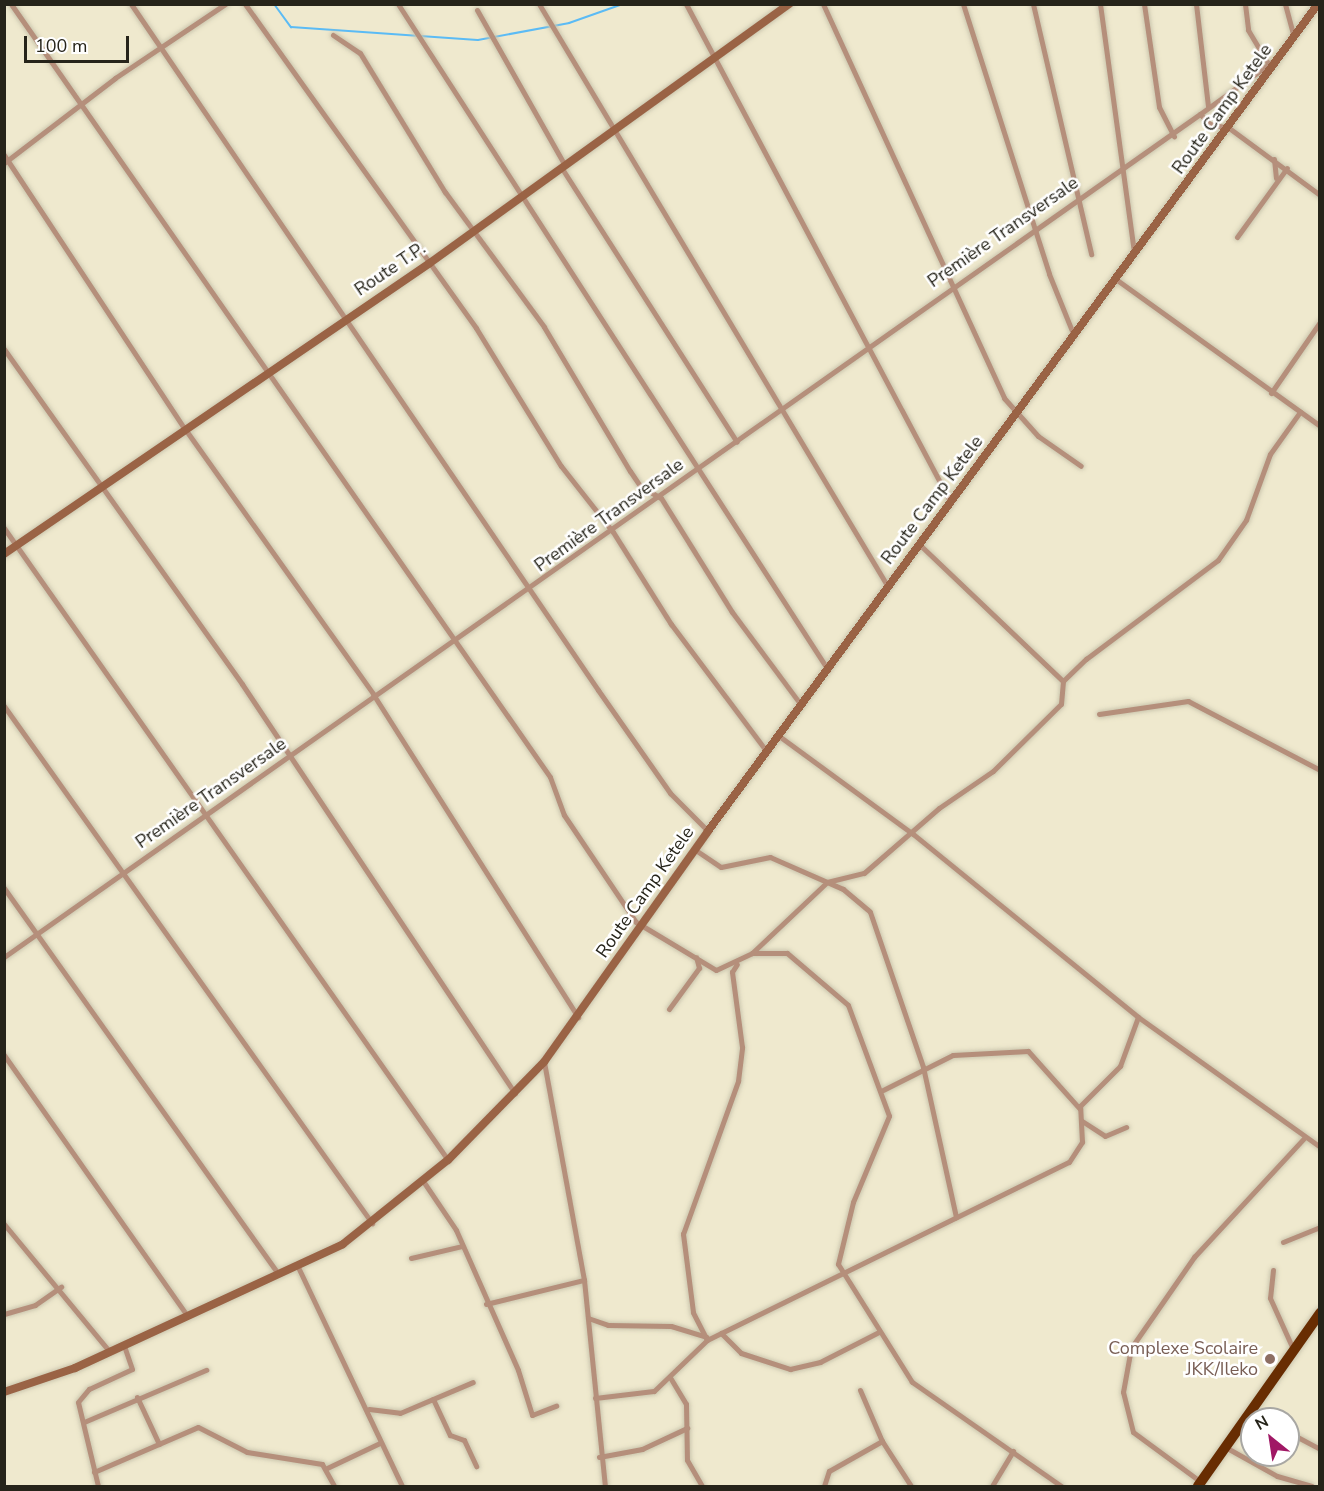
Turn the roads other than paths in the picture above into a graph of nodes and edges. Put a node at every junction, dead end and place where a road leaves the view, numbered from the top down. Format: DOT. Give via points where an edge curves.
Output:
graph roads {
  1 [pos="10,4"];
  2 [pos="130,4"];
  3 [pos="225,4"];
  4 [pos="244,4"];
  5 [pos="398,4"];
  6 [pos="539,4"];
  7 [pos="686,4"];
  8 [pos="789,4"];
  9 [pos="823,4"];
  10 [pos="963,4"];
  11 [pos="1033,4"];
  12 [pos="1100,4"];
  13 [pos="1144,4"];
  14 [pos="1196,4"];
  15 [pos="1245,4"];
  16 [pos="1285,4"];
  17 [pos="1318,4"];
  18 [pos="477,10"];
  19 [pos="333,35"];
  20 [pos="1294,37"];
  21 [pos="162,49"];
  22 [pos="1279,57"];
  23 [pos="710,59"];
  24 [pos="1268,63"];
  25 [pos="82,105"];
  26 [pos="1208,106"];
  27 [pos="1200,114"];
  28 [pos="613,128"];
  29 [pos="1229,128"];
  30 [pos="1174,136"];
  31 [pos="4,155"];
  32 [pos="1274,159"];
  33 [pos="7,162"];
  34 [pos="563,166"];
  35 [pos="1121,167"];
  36 [pos="1287,168"];
  37 [pos="1276,178"];
  38 [pos="519,195"];
  39 [pos="1320,195"];
  40 [pos="1081,196"];
  41 [pos="474,229"];
  42 [pos="1036,230"];
  43 [pos="1236,237"];
  44 [pos="1091,254"];
  45 [pos="1135,256"];
  46 [pos="430,263"];
  47 [pos="1117,280"];
  48 [pos="955,286"];
  49 [pos="347,319"];
  50 [pos="1320,322"];
  51 [pos="1074,336"];
  52 [pos="865,348"];
  53 [pos="4,349"];
  54 [pos="266,374"];
  55 [pos="1272,393"];
  56 [pos="782,411"];
  57 [pos="1300,412"];
  58 [pos="1016,414"];
  59 [pos="1320,426"];
  60 [pos="185,429"];
  61 [pos="737,442"];
  62 [pos="1082,466"];
  63 [pos="699,469"];
  64 [pos="102,487"];
  65 [pos="656,495"];
  66 [pos="951,503"];
  67 [pos="4,528"];
  68 [pos="613,532"];
  69 [pos="17,545"];
  70 [pos="920,545"];
  71 [pos="4,554"];
  72 [pos="888,587"];
  73 [pos="529,590"];
  74 [pos="453,637"];
  75 [pos="828,670"];
  76 [pos="1063,681"];
  77 [pos="373,694"];
  78 [pos="801,705"];
  79 [pos="4,706"];
  80 [pos="1099,714"];
  81 [pos="779,736"];
  82 [pos="767,752"];
  83 [pos="289,758"];
  84 [pos="1320,770"];
  85 [pos="205,814"];
  86 [pos="708,831"];
  87 [pos="913,834"];
  88 [pos="694,849"];
  89 [pos="123,873"];
  90 [pos="827,882"];
  91 [pos="4,888"];
  92 [pos="642,926"];
  93 [pos="37,934"];
  94 [pos="752,953"];
  95 [pos="695,956"];
  96 [pos="4,957"];
  97 [pos="737,964"];
  98 [pos="669,1009"];
  99 [pos="1138,1017"];
  100 [pos="578,1018"];
  101 [pos="4,1055"];
  102 [pos="544,1062"];
  103 [pos="923,1067"];
  104 [pos="883,1090"];
  105 [pos="515,1093"];
  106 [pos="1080,1109"];
  107 [pos="1082,1121"];
  108 [pos="1126,1127"];
  109 [pos="1305,1137"];
  110 [pos="1320,1147"];
  111 [pos="447,1160"];
  112 [pos="423,1181"];
  113 [pos="956,1217"];
  114 [pos="4,1224"];
  115 [pos="373,1225"];
  116 [pos="1320,1227"];
  117 [pos="1283,1242"];
  118 [pos="462,1246"];
  119 [pos="411,1258"];
  120 [pos="298,1267"];
  121 [pos="1273,1270"];
  122 [pos="843,1272"];
  123 [pos="278,1274"];
  124 [pos="584,1280"];
  125 [pos="61,1287"];
  126 [pos="486,1304"];
  127 [pos="1320,1313"];
  128 [pos="4,1314"];
  129 [pos="187,1315"];
  130 [pos="588,1318"];
  131 [pos="879,1332"];
  132 [pos="721,1333"];
  133 [pos="706,1339"];
  134 [pos="1295,1344"];
  135 [pos="124,1346"];
  136 [pos="110,1352"];
  137 [pos="206,1370"];
  138 [pos="671,1378"];
  139 [pos="473,1382"];
  140 [pos="860,1390"];
  141 [pos="4,1392"];
  142 [pos="137,1397"];
  143 [pos="595,1398"];
  144 [pos="433,1399"];
  145 [pos="556,1406"];
  146 [pos="1254,1407"];
  147 [pos="369,1409"];
  148 [pos="84,1422"];
  149 [pos="687,1428"];
  150 [pos="1240,1428"];
  151 [pos="1300,1438"];
  152 [pos="882,1441"];
  153 [pos="380,1443"];
  154 [pos="159,1444"];
  155 [pos="1227,1448"];
  156 [pos="1320,1449"];
  157 [pos="1013,1451"];
  158 [pos="599,1457"];
  159 [pos="477,1466"];
  160 [pos="327,1468"];
  161 [pos="94,1472"];
  162 [pos="1199,1484"];
  163 [pos="98,1486"];
  164 [pos="334,1486"];
  165 [pos="402,1486"];
  166 [pos="604,1486"];
  167 [pos="702,1486"];
  168 [pos="824,1486"];
  169 [pos="911,1486"];
  170 [pos="992,1486"];
  171 [pos="1061,1486"];
  172 [pos="1312,1486"];
  1 -- 25 [label="street"];
  2 -- 21 [label="street"];
  3 -- 21 [label="street"];
  4 -- 46 [label="street"];
  5 -- 38 [label="street"];
  6 -- 28 [label="street"];
  7 -- 23 [label="street"];
  8 -- 23 [label="street, Route T.P."];
  9 -- 48 [label="street"];
  10 -- 42 [label="street"];
  11 -- 40 [label="street"];
  12 -- 35 [label="street"];
  13 -- 30 [label="street" via="1159,107"];
  14 -- 26 [label="street"];
  15 -- 24 [label="street" via="1248,30"];
  16 -- 20 [label="street"];
  17 -- 20 [label="street, Route Camp Ketele"];
  18 -- 34 [label="street"];
  19 -- 41 [label="street" via="360,53"];
  20 -- 22 [label="street, Route Camp Ketele"];
  21 -- 25 [label="street"];
  21 -- 49 [label="street"];
  22 -- 24 [label="street, Première Transversale"];
  22 -- 29 [label="street, Route Camp Ketele"];
  23 -- 28 [label="street, Route T.P."];
  23 -- 52 [label="street"];
  24 -- 26 [label="street, Première Transversale"];
  25 -- 33 [label="street"];
  25 -- 54 [label="street"];
  26 -- 27 [label="street, Première Transversale"];
  27 -- 29 [label="street" via="1210,124"];
  27 -- 30 [label="street, Première Transversale"];
  28 -- 34 [label="street, Route T.P."];
  28 -- 56 [label="street"];
  29 -- 32 [label="street"];
  29 -- 45 [label="street, Route Camp Ketele"];
  30 -- 35 [label="street, Première Transversale"];
  31 -- 33 [label="street"];
  32 -- 36 [label="street"];
  32 -- 37 [label="street"];
  33 -- 60 [label="street"];
  34 -- 38 [label="street, Route T.P."];
  34 -- 61 [label="street"];
  35 -- 40 [label="street, Première Transversale"];
  35 -- 45 [label="street"];
  36 -- 37 [label="street"];
  36 -- 39 [label="street"];
  37 -- 43 [label="street"];
  38 -- 41 [label="street, Route T.P."];
  38 -- 63 [label="street"];
  40 -- 42 [label="street, Première Transversale"];
  40 -- 44 [label="street"];
  41 -- 46 [label="street, Route T.P."];
  41 -- 65 [label="street" via="544,327 630,471"];
  42 -- 48 [label="street, Première Transversale"];
  42 -- 51 [label="street"];
  45 -- 47 [label="street, Route Camp Ketele"];
  46 -- 49 [label="street, Route T.P."];
  46 -- 68 [label="street" via="561,466"];
  47 -- 51 [label="street, Route Camp Ketele"];
  47 -- 55 [label="street"];
  48 -- 52 [label="street, Première Transversale"];
  48 -- 58 [label="street"];
  49 -- 54 [label="street, Route T.P."];
  49 -- 73 [label="street"];
  50 -- 55 [label="street"];
  51 -- 58 [label="street, Route Camp Ketele"];
  52 -- 56 [label="street, Première Transversale"];
  52 -- 66 [label="street"];
  53 -- 64 [label="street"];
  54 -- 60 [label="street, Route T.P."];
  54 -- 74 [label="street"];
  55 -- 57 [label="street"];
  56 -- 61 [label="street, Première Transversale"];
  56 -- 72 [label="street"];
  57 -- 59 [label="street"];
  57 -- 76 [label="street" via="1270,454 1229,548"];
  58 -- 62 [label="street"];
  58 -- 66 [label="street, Route Camp Ketele"];
  60 -- 64 [label="street, Route T.P."];
  60 -- 77 [label="street"];
  61 -- 63 [label="street, Première Transversale"];
  63 -- 65 [label="street, Première Transversale"];
  63 -- 75 [label="street"];
  64 -- 69 [label="street, Route T.P."];
  64 -- 83 [label="street"];
  65 -- 68 [label="street, Première Transversale"];
  65 -- 78 [label="street" via="765,660"];
  66 -- 70 [label="street, Route Camp Ketele"];
  67 -- 69 [label="street"];
  68 -- 73 [label="street, Première Transversale"];
  68 -- 82 [label="street" via="659,607"];
  69 -- 71 [label="street, Route T.P."];
  69 -- 85 [label="street"];
  70 -- 72 [label="street, Route Camp Ketele"];
  70 -- 76 [label="street"];
  72 -- 75 [label="street, Route Camp Ketele"];
  73 -- 74 [label="street, Première Transversale"];
  73 -- 86 [label="street" via="670,793"];
  74 -- 77 [label="street, Première Transversale"];
  74 -- 92 [label="street" via="550,777 564,815 615,896"];
  75 -- 78 [label="street, Route Camp Ketele"];
  76 -- 87 [label="street" via="1062,704 993,771 939,808"];
  77 -- 83 [label="street, Première Transversale"];
  77 -- 100 [label="street"];
  78 -- 81 [label="street, Route Camp Ketele"];
  79 -- 89 [label="street"];
  80 -- 84 [label="street" via="1168,700 1194,702"];
  81 -- 82 [label="street, Route Camp Ketele"];
  81 -- 87 [label="street"];
  82 -- 86 [label="street, Route Camp Ketele"];
  83 -- 85 [label="street, Première Transversale"];
  83 -- 105 [label="street"];
  85 -- 89 [label="street, Première Transversale"];
  85 -- 111 [label="street"];
  86 -- 88 [label="street, Route Camp Ketele"];
  87 -- 90 [label="street" via="864,873"];
  87 -- 99 [label="street"];
  88 -- 90 [label="street" via="718,866 770,857"];
  88 -- 92 [label="street, Route Camp Ketele"];
  89 -- 93 [label="street, Première Transversale"];
  89 -- 115 [label="street"];
  90 -- 94 [label="street"];
  90 -- 103 [label="street" via="858,900 878,925"];
  91 -- 93 [label="street"];
  92 -- 95 [label="street"];
  92 -- 100 [label="street, Route Camp Ketele"];
  93 -- 96 [label="street, Première Transversale"];
  93 -- 123 [label="street"];
  94 -- 97 [label="street"];
  94 -- 104 [label="street" via="787,953 843,998"];
  95 -- 97 [label="street" via="716,970"];
  95 -- 98 [label="street" via="699,968"];
  97 -- 133 [label="street" via="732,972 742,1047 738,1081 683,1234 693,1312"];
  99 -- 106 [label="street" via="1120,1066"];
  99 -- 109 [label="street"];
  100 -- 102 [label="street, Route Camp Ketele"];
  101 -- 129 [label="street"];
  102 -- 105 [label="street, Route Camp Ketele"];
  102 -- 124 [label="street"];
  103 -- 104 [label="street"];
  103 -- 106 [label="street" via="953,1055 1028,1051"];
  103 -- 113 [label="street"];
  104 -- 122 [label="street" via="888,1121 838,1244 837,1261"];
  105 -- 111 [label="street, Route Camp Ketele"];
  106 -- 107 [label="street"];
  107 -- 108 [label="street" via="1105,1136"];
  107 -- 113 [label="street" via="1079,1152 1069,1162"];
  109 -- 110 [label="street"];
  109 -- 162 [label="street" via="1194,1257 1131,1348 1122,1392 1133,1432"];
  111 -- 112 [label="street, Route Camp Ketele"];
  112 -- 115 [label="street, Route Camp Ketele"];
  112 -- 118 [label="street"];
  113 -- 122 [label="street"];
  114 -- 125 [label="street"];
  115 -- 120 [label="street, Route Camp Ketele"];
  116 -- 117 [label="street"];
  118 -- 119 [label="street"];
  118 -- 126 [label="street"];
  120 -- 123 [label="street, Route Camp Ketele"];
  120 -- 147 [label="street" via="358,1403"];
  121 -- 134 [label="street" via="1270,1298"];
  122 -- 131 [label="street"];
  122 -- 132 [label="street"];
  123 -- 129 [label="street, Route Camp Ketele"];
  124 -- 126 [label="street"];
  124 -- 130 [label="street"];
  125 -- 128 [label="street" via="35,1305"];
  125 -- 136 [label="street"];
  126 -- 145 [label="street" via="518,1370 532,1415"];
  127 -- 134 [label="highway"];
  129 -- 135 [label="street, Route Camp Ketele"];
  130 -- 133 [label="street" via="608,1325 671,1326"];
  130 -- 143 [label="street"];
  131 -- 132 [label="street" via="820,1362 790,1369 741,1353"];
  131 -- 157 [label="street" via="912,1382"];
  132 -- 133 [label="street"];
  133 -- 138 [label="street"];
  134 -- 146 [label="highway"];
  135 -- 136 [label="street, Route Camp Ketele"];
  135 -- 148 [label="street" via="132,1370 89,1389 78,1402"];
  136 -- 141 [label="street, Route Camp Ketele"];
  137 -- 142 [label="street"];
  138 -- 143 [label="street" via="646,1395"];
  138 -- 149 [label="street" via="686,1404"];
  139 -- 144 [label="street"];
  140 -- 152 [label="street"];
  142 -- 148 [label="street"];
  142 -- 154 [label="street"];
  143 -- 158 [label="street"];
  144 -- 147 [label="street" via="400,1413"];
  144 -- 159 [label="street" via="450,1436 464,1440"];
  147 -- 153 [label="street"];
  148 -- 161 [label="street" via="86,1453"];
  149 -- 158 [label="street" via="642,1449"];
  149 -- 167 [label="street" via="687,1460"];
  150 -- 155 [label="highway"];
  151 -- 156 [label="street"];
  152 -- 168 [label="street" via="827,1473"];
  152 -- 169 [label="street"];
  153 -- 160 [label="street"];
  153 -- 165 [label="street"];
  154 -- 160 [label="street" via="198,1427 247,1452 312,1461"];
  154 -- 161 [label="street"];
  155 -- 162 [label="highway"];
  155 -- 172 [label="street" via="1277,1476"];
  157 -- 170 [label="street"];
  157 -- 171 [label="street"];
  158 -- 166 [label="street"];
  160 -- 164 [label="street"];
  161 -- 163 [label="street"];
}
